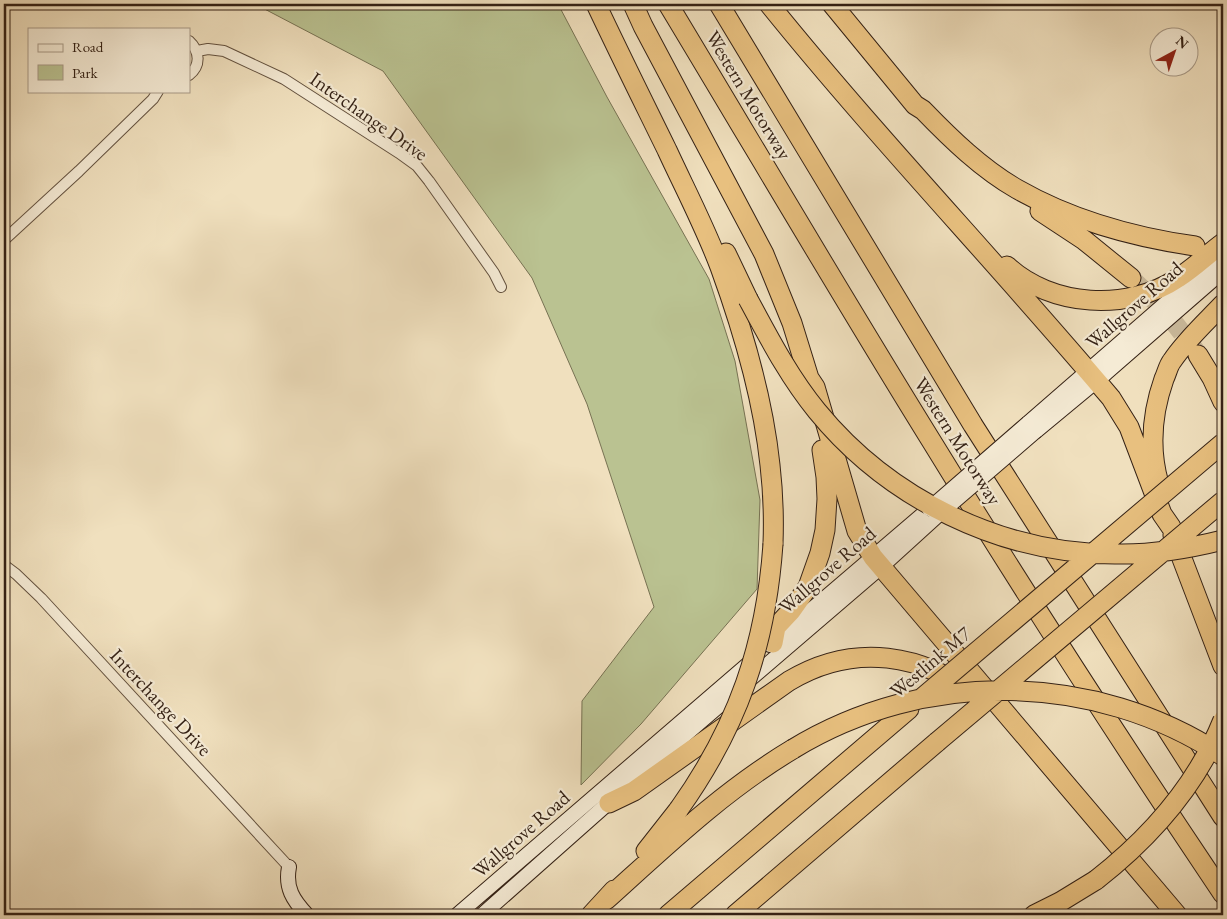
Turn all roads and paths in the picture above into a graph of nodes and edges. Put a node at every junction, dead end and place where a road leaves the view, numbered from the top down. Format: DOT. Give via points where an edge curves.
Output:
graph roads {
  1 [pos="596,4"];
  2 [pos="606,4"];
  3 [pos="633,4"];
  4 [pos="668,4"];
  5 [pos="719,4"];
  6 [pos="769,4"];
  7 [pos="832,4"];
  8 [pos="190,43"];
  9 [pos="197,51"];
  10 [pos="190,74"];
  11 [pos="157,92"];
  12 [pos="915,105"];
  13 [pos="4,240"];
  14 [pos="1223,243"];
  15 [pos="1195,246"];
  16 [pos="1223,254"];
  17 [pos="992,262"];
  18 [pos="1223,271"];
  19 [pos="1131,278"];
  20 [pos="502,287"];
  21 [pos="1223,304"];
  22 [pos="1198,355"];
  23 [pos="1092,376"];
  24 [pos="809,378"];
  25 [pos="1223,402"];
  26 [pos="1223,443"];
  27 [pos="1223,502"];
  28 [pos="1171,527"];
  29 [pos="1223,540"];
  30 [pos="877,562"];
  31 [pos="4,565"];
  32 [pos="773,643"];
  33 [pos="1223,666"];
  34 [pos="1001,707"];
  35 [pos="1223,720"];
  36 [pos="1223,756"];
  37 [pos="609,803"];
  38 [pos="1223,817"];
  39 [pos="289,867"];
  40 [pos="1223,894"];
  41 [pos="606,900"];
  42 [pos="307,915"];
  43 [pos="457,915"];
  44 [pos="482,915"];
  45 [pos="591,915"];
  46 [pos="668,915"];
  47 [pos="735,915"];
  48 [pos="1034,915"];
  49 [pos="1177,915"];
  1 -- 41 [label="highway, bridge" via="720,266 762,413 774,503 770,584 754,663 745,686 703,774"];
  2 -- 29 [label="highway, bridge" via="748,299 792,376 817,412 847,444 880,472 946,513 1026,543 1114,554 1155,553"];
  3 -- 24 [label="highway" via="764,254 792,323"];
  4 -- 40 [label="highway, Western Motorway" via="931,442"];
  5 -- 38 [label="highway, Western Motorway" via="973,425"];
  6 -- 17 [label="highway" via="865,119"];
  7 -- 12 [label="highway"];
  8 -- 9 [label="street"];
  9 -- 10 [label="street" via="198,62"];
  9 -- 20 [label="street, Interchange Drive" via="224,51 284,79 417,166"];
  11 -- 13 [label="street"];
  12 -- 15 [label="highway" via="977,160 1016,188 1046,204 1121,233"];
  12 -- 19 [label="highway" via="927,124 979,170 1084,240"];
  14 -- 17 [label="highway" via="1178,278 1159,288 1128,298 1102,301 1048,290 1027,282 1006,264"];
  16 -- 23 [label="main road, Wallgrove Road"];
  17 -- 23 [label="highway"];
  18 -- 23 [label="main road, Wallgrove Road"];
  21 -- 28 [label="highway" via="1170,363 1158,397 1152,428 1156,474"];
  22 -- 25 [label="highway"];
  23 -- 28 [label="highway" via="1124,418 1162,514"];
  23 -- 30 [label="main road, Wallgrove Road, bridge"];
  24 -- 30 [label="highway" via="815,387 857,531"];
  24 -- 32 [label="highway" via="807,386 826,477 825,530 808,587 776,627"];
  26 -- 46 [label="highway, Westlink M7, bridge"];
  27 -- 47 [label="highway, bridge"];
  28 -- 33 [label="highway"];
  30 -- 32 [label="main road, Wallgrove Road"];
  30 -- 34 [label="highway"];
  30 -- 37 [label="main road, Wallgrove Road"];
  31 -- 39 [label="street, Interchange Drive" via="41,598"];
  32 -- 43 [label="main road, Wallgrove Road"];
  34 -- 37 [label="highway" via="982,700 945,675 920,665 870,657 830,662 789,681 634,791"];
  34 -- 49 [label="highway"];
  35 -- 48 [label="highway, bridge" via="1199,769 1140,843 1096,880"];
  36 -- 41 [label="highway, bridge" via="1186,735 1130,711 1069,696 1015,690 958,692 901,703 838,724 743,781"];
  37 -- 44 [label="main road, Wallgrove Road"];
  39 -- 42 [label="main road" via="291,894"];
  41 -- 45 [label="highway"];
}
